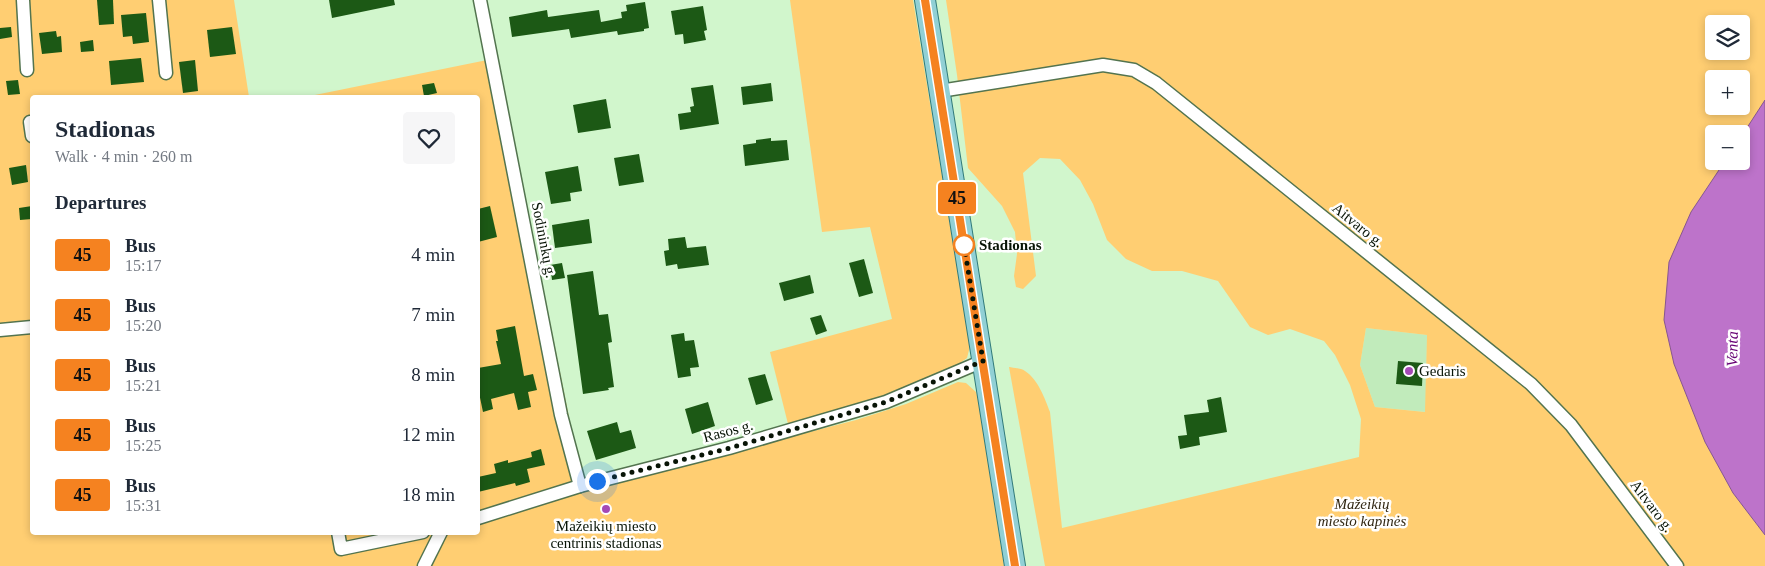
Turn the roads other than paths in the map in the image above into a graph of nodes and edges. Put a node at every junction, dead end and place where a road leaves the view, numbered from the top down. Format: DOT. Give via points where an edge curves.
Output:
graph roads {
  1 [pos="23,0"];
  2 [pos="159,0"];
  3 [pos="480,0"];
  4 [pos="925,0"];
  5 [pos="27,70"];
  6 [pos="166,73"];
  7 [pos="940,91"];
  8 [pos="30,327"];
  9 [pos="0,330"];
  10 [pos="983,361"];
  11 [pos="580,486"];
  12 [pos="480,517"];
  13 [pos="339,535"];
  14 [pos="409,535"];
  15 [pos="440,535"];
  16 [pos="424,566"];
  17 [pos="1015,566"];
  18 [pos="1677,566"];
  1 -- 5 [label="street"];
  2 -- 6 [label="street"];
  3 -- 11 [label="street, Sodininkų g." via="562,415"];
  4 -- 7 [label="main road"];
  7 -- 10 [label="main road"];
  7 -- 18 [label="street, Aitvaro g." via="1104,66 1134,70 1156,83 1531,384 1571,425"];
  8 -- 9 [label="street"];
  10 -- 11 [label="street, Rasos g." via="886,402 730,448"];
  10 -- 17 [label="main road"];
  11 -- 12 [label="street, Rasos g."];
  13 -- 14 [label="street" via="341,549"];
  15 -- 16 [label="street"];
}
